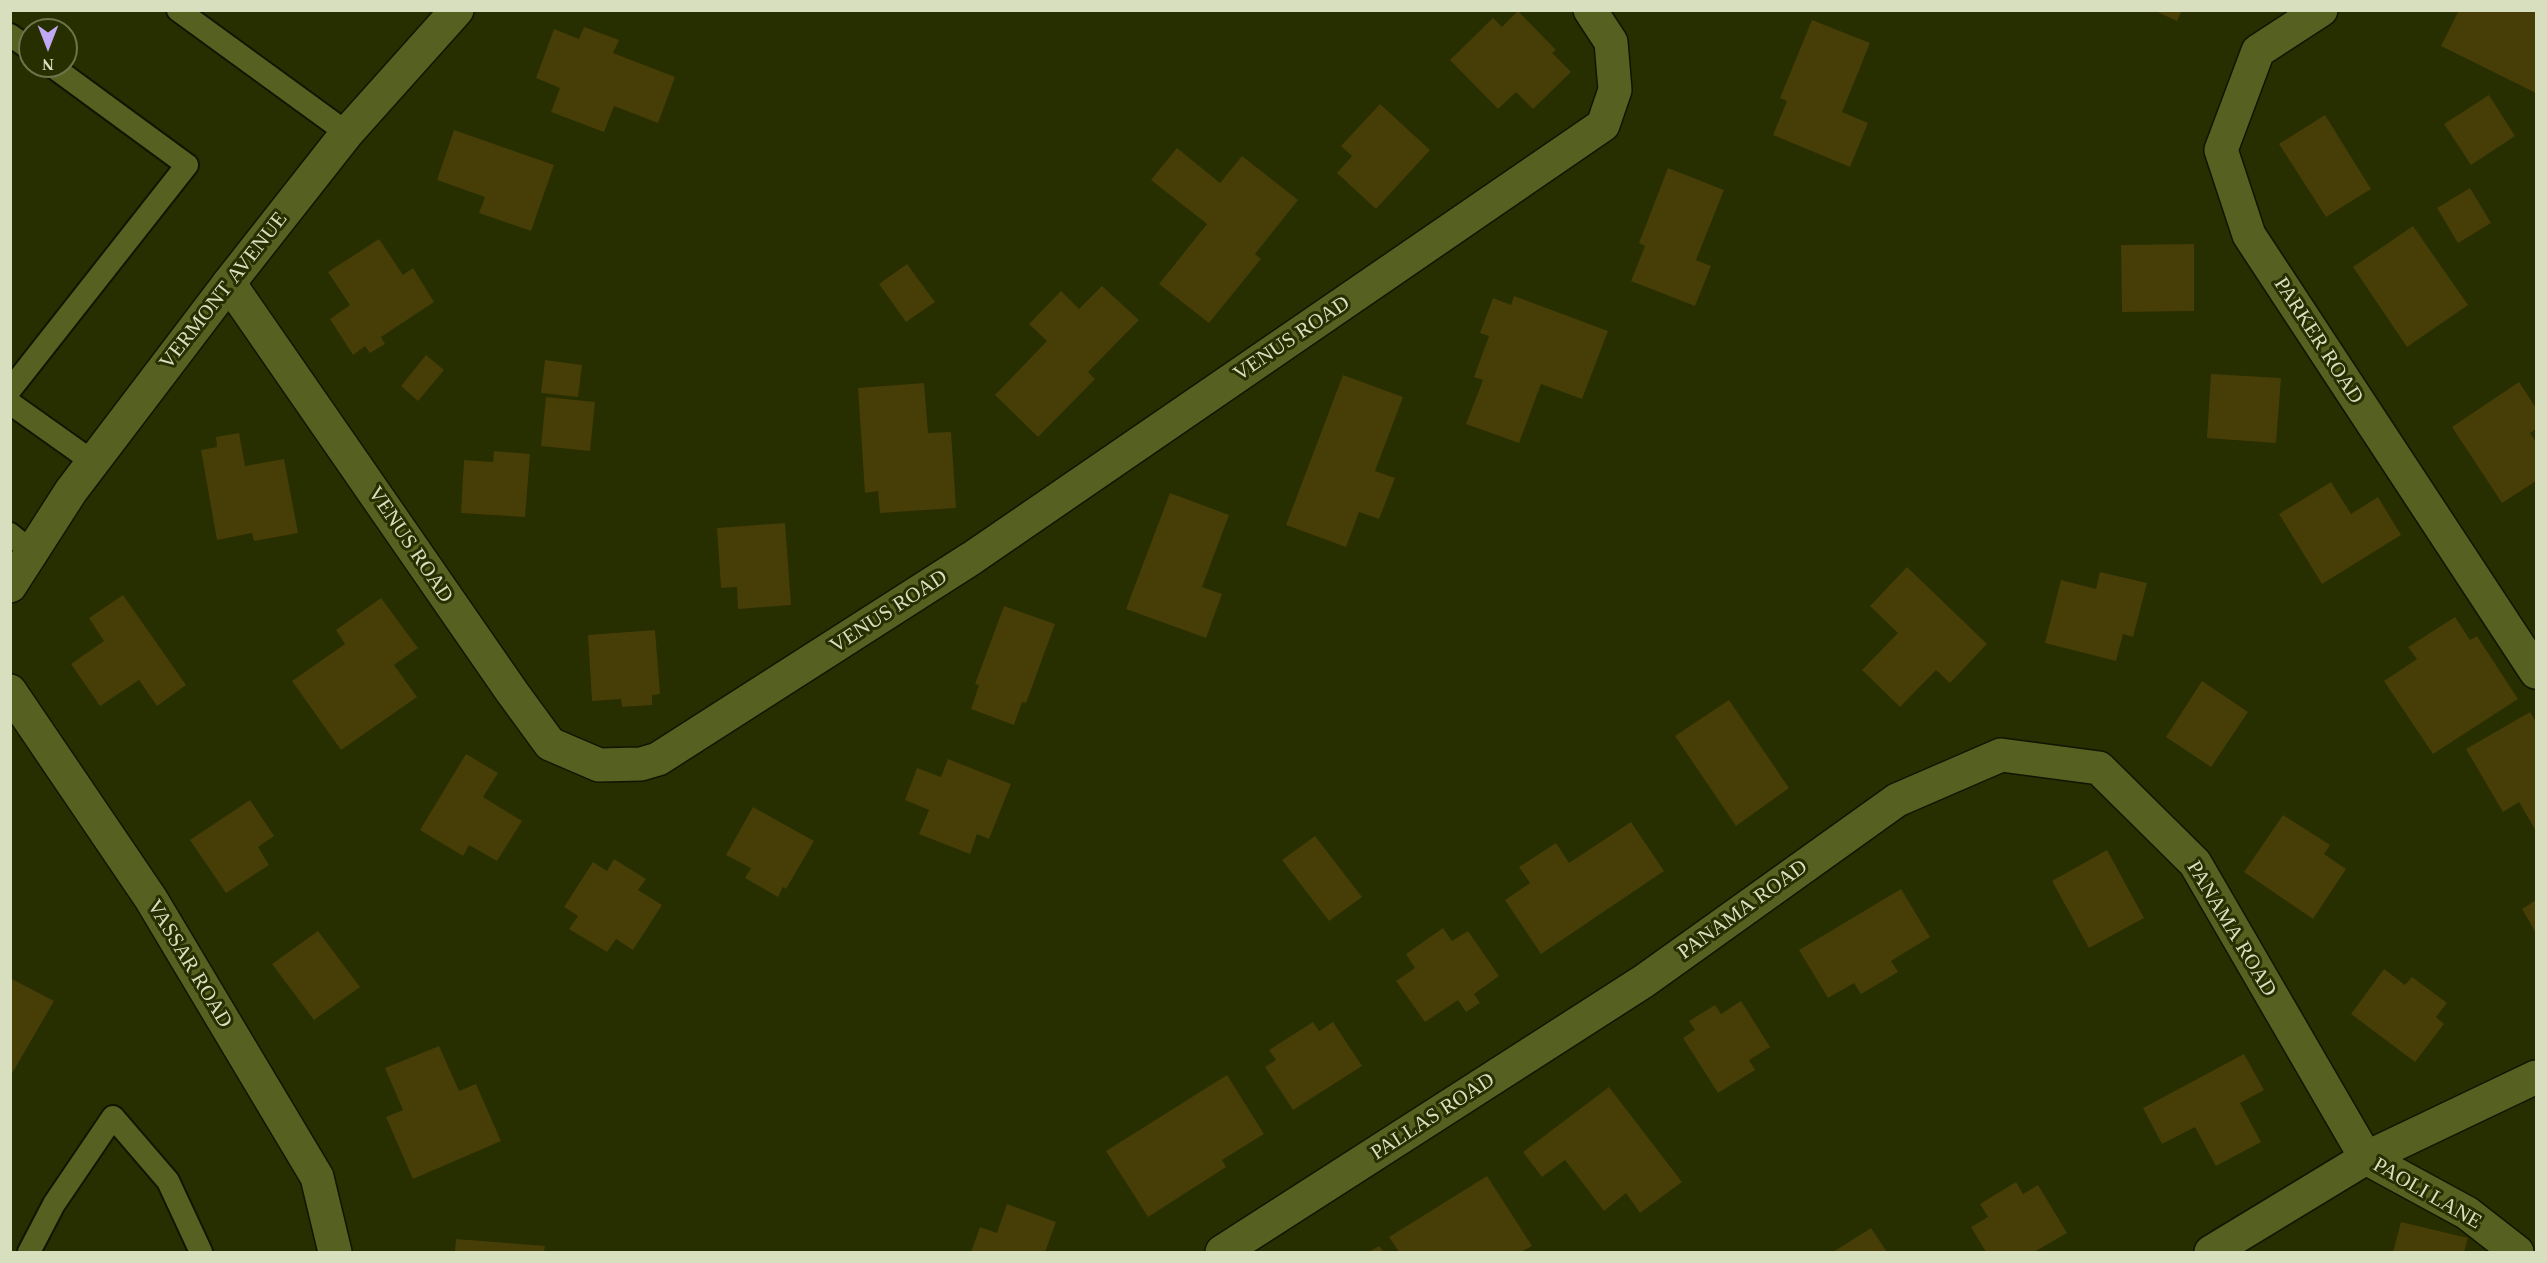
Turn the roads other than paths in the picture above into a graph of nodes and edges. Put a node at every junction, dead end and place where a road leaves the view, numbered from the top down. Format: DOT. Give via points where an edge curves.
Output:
graph roads {
  1 [pos="178,10"];
  2 [pos="457,10"];
  3 [pos="1590,10"];
  4 [pos="2321,10"];
  5 [pos="68,78"];
  6 [pos="347,133"];
  7 [pos="229,283"];
  8 [pos="10,390"];
  9 [pos="10,403"];
  10 [pos="93,462"];
  11 [pos="21,543"];
  12 [pos="10,586"];
  13 [pos="2536,672"];
  14 [pos="10,691"];
  15 [pos="1644,981"];
  16 [pos="2536,1077"];
  17 [pos="2366,1158"];
  18 [pos="29,1252"];
  19 [pos="201,1252"];
  20 [pos="335,1252"];
  21 [pos="1222,1252"];
  22 [pos="2211,1252"];
  23 [pos="2517,1252"];
  1 -- 6 [label="lane"];
  2 -- 6 [label="street, VERMONT AVENUE"];
  3 -- 7 [label="street, VENUS ROAD" via="1611,42 1615,90 1602,125 1011,532 658,759 641,764 599,765 550,744"];
  4 -- 13 [label="street, PARKER ROAD" via="2258,51 2222,150 2249,235"];
  5 -- 8 [label="lane" via="187,165"];
  6 -- 7 [label="street, VERMONT AVENUE"];
  7 -- 10 [label="street, VERMONT AVENUE"];
  9 -- 10 [label="lane"];
  10 -- 11 [label="street, VERMONT AVENUE"];
  11 -- 12 [label="street, VERMONT AVENUE"];
  14 -- 20 [label="street, VASSAR ROAD" via="151,899 317,1177"];
  15 -- 17 [label="street, PANAMA ROAD" via="1898,800 2001,756 2099,768 2195,862"];
  15 -- 21 [label="street, PALLAS ROAD"];
  16 -- 17 [label="street"];
  17 -- 22 [label="street"];
  17 -- 23 [label="street, PAOLI LANE" via="2467,1213"];
  18 -- 19 [label="lane" via="54,1204 113,1117 168,1181"];
}
